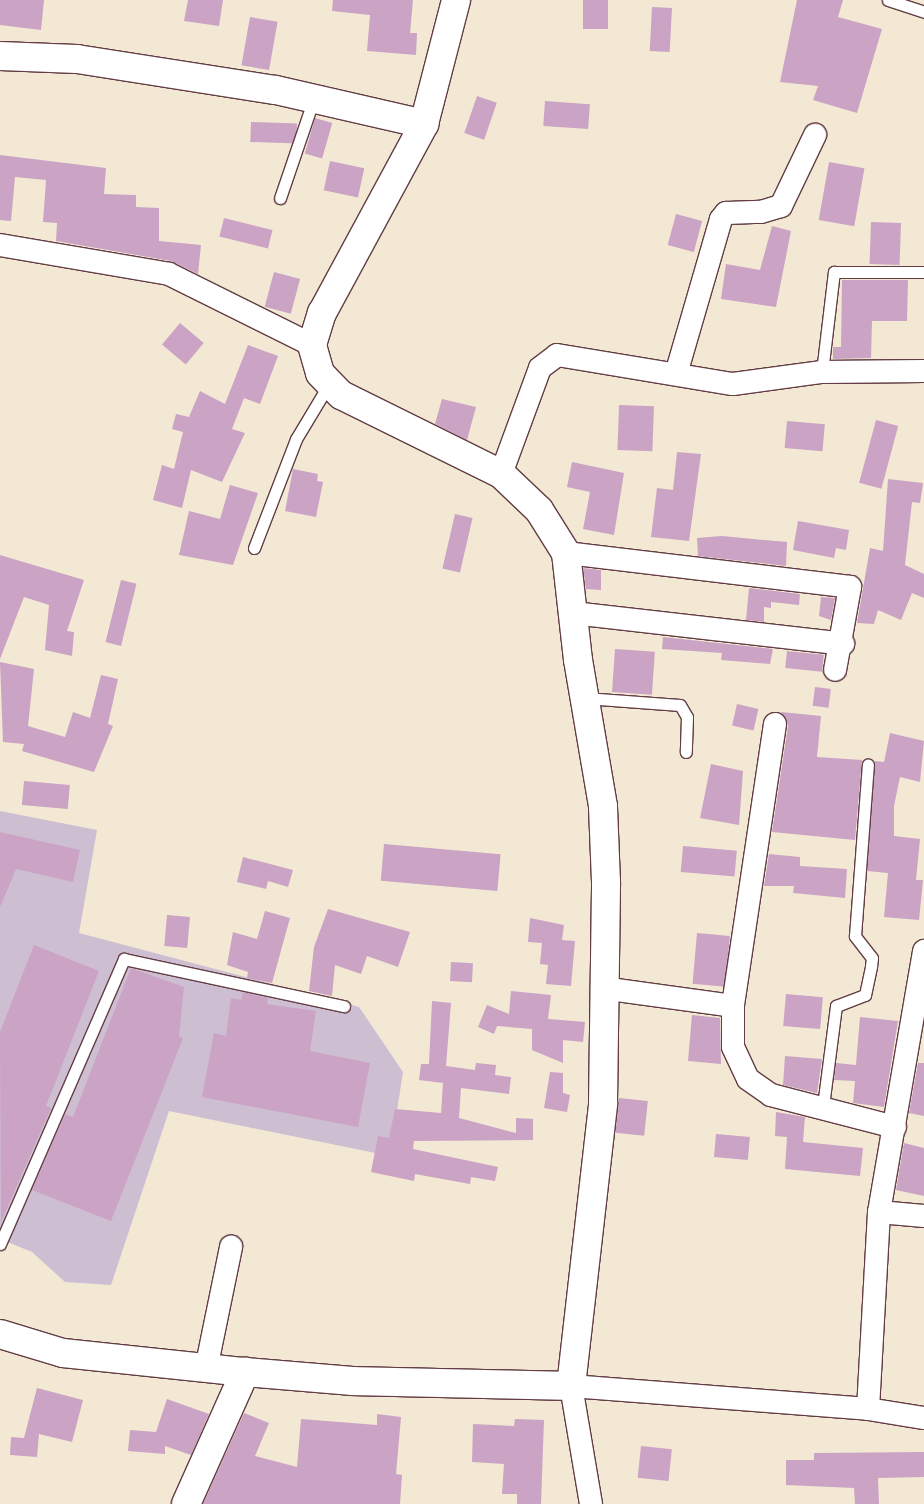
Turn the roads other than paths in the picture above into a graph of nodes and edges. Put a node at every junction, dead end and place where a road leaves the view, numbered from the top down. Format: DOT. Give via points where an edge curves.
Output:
graph roads {
  1 [pos="456,0"];
  2 [pos="888,0"];
  3 [pos="924,12"];
  4 [pos="0,56"];
  5 [pos="314,98"];
  6 [pos="424,124"];
  7 [pos="815,136"];
  8 [pos="280,198"];
  9 [pos="0,245"];
  10 [pos="924,272"];
  11 [pos="312,345"];
  12 [pos="924,371"];
  13 [pos="822,372"];
  14 [pos="676,374"];
  15 [pos="328,384"];
  16 [pos="501,474"];
  17 [pos="254,548"];
  18 [pos="566,552"];
  19 [pos="573,612"];
  20 [pos="843,644"];
  21 [pos="835,670"];
  22 [pos="585,698"];
  23 [pos="775,724"];
  24 [pos="686,752"];
  25 [pos="868,764"];
  26 [pos="924,951"];
  27 [pos="602,988"];
  28 [pos="344,1006"];
  29 [pos="733,1006"];
  30 [pos="823,1106"];
  31 [pos="895,1127"];
  32 [pos="879,1212"];
  33 [pos="924,1216"];
  34 [pos="0,1244"];
  35 [pos="232,1247"];
  36 [pos="0,1334"];
  37 [pos="206,1369"];
  38 [pos="244,1372"];
  39 [pos="571,1386"];
  40 [pos="868,1409"];
  41 [pos="924,1418"];
  42 [pos="186,1504"];
  43 [pos="591,1504"];
  1 -- 6 [label="street"];
  2 -- 3 [label="lane"];
  4 -- 5 [label="street" via="77,59"];
  5 -- 6 [label="street"];
  5 -- 8 [label="lane"];
  6 -- 11 [label="street" via="322,313"];
  7 -- 14 [label="street" via="781,206 767,212 726,213 721,219"];
  9 -- 11 [label="street" via="169,274"];
  10 -- 13 [label="lane" via="834,272"];
  11 -- 15 [label="street" via="320,373"];
  12 -- 13 [label="street"];
  13 -- 14 [label="street" via="734,384"];
  14 -- 16 [label="street" via="564,355 551,358 540,368"];
  15 -- 16 [label="street" via="341,395"];
  15 -- 17 [label="lane" via="296,439"];
  16 -- 18 [label="street" via="539,510"];
  18 -- 19 [label="street"];
  18 -- 20 [label="street" via="847,586 852,592"];
  19 -- 20 [label="street"];
  19 -- 22 [label="street"];
  20 -- 21 [label="street"];
  22 -- 24 [label="lane" via="680,705 687,717"];
  22 -- 27 [label="street" via="603,806"];
  23 -- 29 [label="street"];
  25 -- 30 [label="lane" via="856,936 872,958 871,966 865,995 836,1006"];
  26 -- 31 [label="street"];
  27 -- 29 [label="street"];
  27 -- 39 [label="street" via="603,1103"];
  28 -- 34 [label="lane" via="124,959"];
  29 -- 30 [label="street" via="733,1046 748,1079 771,1095"];
  30 -- 31 [label="street"];
  31 -- 32 [label="street"];
  32 -- 33 [label="street"];
  32 -- 40 [label="street"];
  35 -- 37 [label="street"];
  36 -- 37 [label="street" via="64,1353"];
  37 -- 38 [label="street"];
  38 -- 39 [label="street" via="353,1381"];
  38 -- 42 [label="street"];
  39 -- 40 [label="street"];
  39 -- 43 [label="street"];
  40 -- 41 [label="street"];
}
